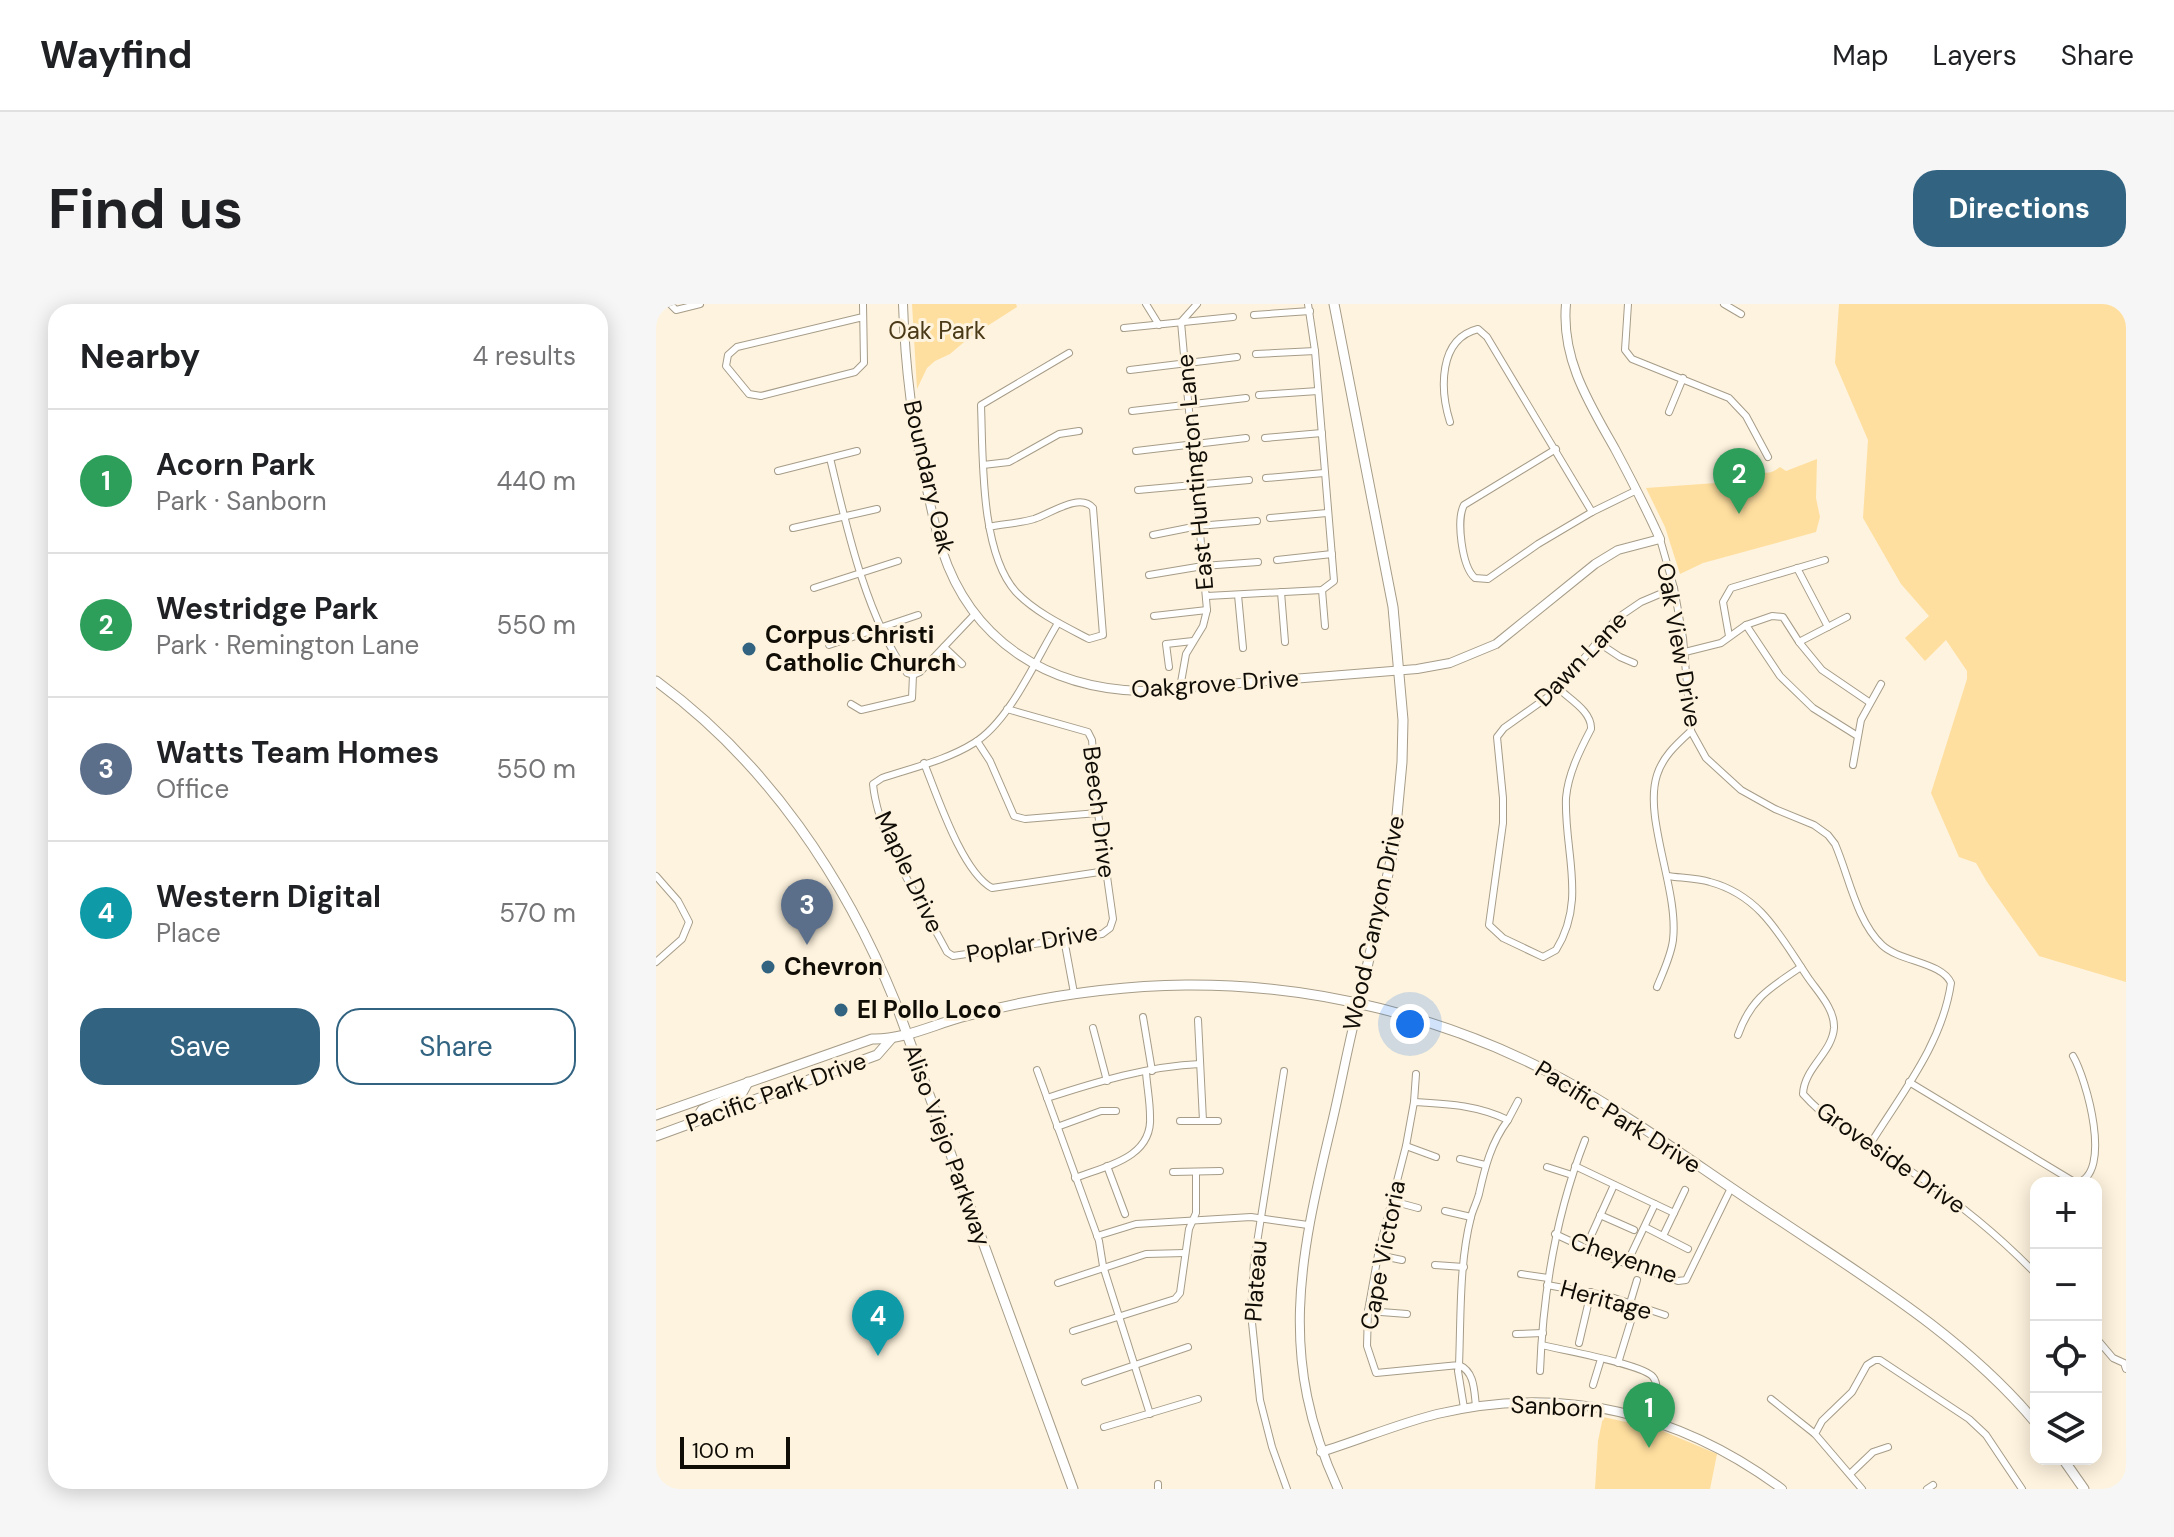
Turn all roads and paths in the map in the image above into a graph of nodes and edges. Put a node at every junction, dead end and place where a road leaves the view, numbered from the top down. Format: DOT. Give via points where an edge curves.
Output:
graph roads {
  1 [pos="670,304"];
  2 [pos="700,304"];
  3 [pos="863,304"];
  4 [pos="903,304"];
  5 [pos="1146,304"];
  6 [pos="1334,304"];
  7 [pos="1566,304"];
  8 [pos="1628,304"];
  9 [pos="1724,304"];
  10 [pos="1195,305"];
  11 [pos="1309,307"];
  12 [pos="1741,314"];
  13 [pos="1254,315"];
  14 [pos="863,317"];
  15 [pos="1233,317"];
  16 [pos="1181,322"];
  17 [pos="1159,325"];
  18 [pos="1124,328"];
  19 [pos="1315,351"];
  20 [pos="1069,353"];
  21 [pos="1256,354"];
  22 [pos="1237,357"];
  23 [pos="1185,363"];
  24 [pos="1130,370"];
  25 [pos="1683,378"];
  26 [pos="1318,391"];
  27 [pos="1259,395"];
  28 [pos="1246,398"];
  29 [pos="1189,405"];
  30 [pos="1132,411"];
  31 [pos="1669,412"];
  32 [pos="1450,422"];
  33 [pos="1079,431"];
  34 [pos="1322,433"];
  35 [pos="1246,438"];
  36 [pos="1265,438"];
  37 [pos="1191,445"];
  38 [pos="1556,449"];
  39 [pos="857,451"];
  40 [pos="1136,451"];
  41 [pos="1768,457"];
  42 [pos="830,458"];
  43 [pos="983,465"];
  44 [pos="778,471"];
  45 [pos="1324,473"];
  46 [pos="1266,478"];
  47 [pos="1249,480"];
  48 [pos="1195,485"];
  49 [pos="1138,490"];
  50 [pos="1637,490"];
  51 [pos="877,509"];
  52 [pos="1592,512"];
  53 [pos="1327,513"];
  54 [pos="844,517"];
  55 [pos="1270,518"];
  56 [pos="1257,521"];
  57 [pos="1198,526"];
  58 [pos="989,527"];
  59 [pos="793,528"];
  60 [pos="1153,535"];
  61 [pos="1660,539"];
  62 [pos="1332,554"];
  63 [pos="1277,560"];
  64 [pos="1825,560"];
  65 [pos="898,561"];
  66 [pos="1258,562"];
  67 [pos="1203,566"];
  68 [pos="1797,568"];
  69 [pos="861,573"];
  70 [pos="1149,575"];
  71 [pos="814,588"];
  72 [pos="1674,588"];
  73 [pos="1322,590"];
  74 [pos="1281,592"];
  75 [pos="1238,595"];
  76 [pos="1207,596"];
  77 [pos="1207,610"];
  78 [pos="975,614"];
  79 [pos="918,615"];
  80 [pos="1154,616"];
  81 [pos="1847,617"];
  82 [pos="1058,623"];
  83 [pos="1746,625"];
  84 [pos="1325,626"];
  85 [pos="882,627"];
  86 [pos="1828,627"];
  87 [pos="1729,636"];
  88 [pos="1193,641"];
  89 [pos="1596,641"];
  90 [pos="1285,642"];
  91 [pos="1799,642"];
  92 [pos="829,645"];
  93 [pos="944,647"];
  94 [pos="1243,648"];
  95 [pos="1685,652"];
  96 [pos="1634,663"];
  97 [pos="962,664"];
  98 [pos="1034,665"];
  99 [pos="1169,667"];
  100 [pos="1400,670"];
  101 [pos="913,675"];
  102 [pos="656,681"];
  103 [pos="1881,684"];
  104 [pos="1180,688"];
  105 [pos="1559,689"];
  106 [pos="1869,702"];
  107 [pos="851,704"];
  108 [pos="1007,709"];
  109 [pos="1691,731"];
  110 [pos="1856,735"];
  111 [pos="977,741"];
  112 [pos="924,763"];
  113 [pos="1853,765"];
  114 [pos="1098,813"];
  115 [pos="1106,871"];
  116 [pos="656,876"];
  117 [pos="1667,876"];
  118 [pos="1110,928"];
  119 [pos="1064,939"];
  120 [pos="953,956"];
  121 [pos="656,962"];
  122 [pos="1801,967"];
  123 [pos="1657,987"];
  124 [pos="1074,993"];
  125 [pos="1359,1003"];
  126 [pos="1143,1017"];
  127 [pos="1198,1020"];
  128 [pos="1093,1028"];
  129 [pos="906,1035"];
  130 [pos="1738,1035"];
  131 [pos="891,1039"];
  132 [pos="2073,1056"];
  133 [pos="1200,1064"];
  134 [pos="1037,1070"];
  135 [pos="1284,1071"];
  136 [pos="1149,1072"];
  137 [pos="1416,1074"];
  138 [pos="1107,1081"];
  139 [pos="748,1082"];
  140 [pos="1909,1082"];
  141 [pos="1047,1098"];
  142 [pos="1518,1101"];
  143 [pos="1414,1102"];
  144 [pos="1116,1111"];
  145 [pos="656,1115"];
  146 [pos="1508,1120"];
  147 [pos="1180,1121"];
  148 [pos="1203,1121"];
  149 [pos="1218,1121"];
  150 [pos="694,1122"];
  151 [pos="1057,1127"];
  152 [pos="656,1136"];
  153 [pos="1585,1140"];
  154 [pos="1406,1146"];
  155 [pos="1869,1146"];
  156 [pos="1436,1157"];
  157 [pos="1460,1159"];
  158 [pos="1485,1165"];
  159 [pos="1107,1166"];
  160 [pos="1575,1166"];
  161 [pos="1547,1167"];
  162 [pos="1220,1171"];
  163 [pos="1173,1172"];
  164 [pos="1196,1172"];
  165 [pos="1572,1175"];
  166 [pos="1075,1178"];
  167 [pos="1614,1185"];
  168 [pos="1731,1188"];
  169 [pos="1685,1190"];
  170 [pos="1392,1201"];
  171 [pos="1655,1204"];
  172 [pos="1418,1208"];
  173 [pos="1445,1211"];
  174 [pos="1674,1213"];
  175 [pos="1125,1214"];
  176 [pos="1600,1215"];
  177 [pos="1471,1217"];
  178 [pos="1262,1219"];
  179 [pos="1192,1221"];
  180 [pos="1308,1225"];
  181 [pos="1645,1227"];
  182 [pos="1634,1230"];
  183 [pos="1555,1234"];
  184 [pos="1097,1236"];
  185 [pos="1663,1236"];
  186 [pos="1590,1238"];
  187 [pos="1688,1249"];
  188 [pos="1185,1253"];
  189 [pos="1378,1255"];
  190 [pos="1402,1260"];
  191 [pos="1627,1263"];
  192 [pos="1435,1265"];
  193 [pos="1103,1266"];
  194 [pos="1464,1267"];
  195 [pos="2030,1268"];
  196 [pos="1521,1274"];
  197 [pos="1637,1280"];
  198 [pos="1548,1281"];
  199 [pos="1058,1283"];
  200 [pos="1591,1292"];
  201 [pos="1633,1305"];
  202 [pos="1368,1311"];
  203 [pos="1407,1314"];
  204 [pos="1119,1315"];
  205 [pos="1665,1315"];
  206 [pos="1073,1331"];
  207 [pos="1543,1333"];
  208 [pos="1516,1334"];
  209 [pos="1579,1343"];
  210 [pos="1542,1345"];
  211 [pos="2102,1345"];
  212 [pos="1188,1347"];
  213 [pos="1601,1359"];
  214 [pos="1618,1363"];
  215 [pos="1135,1365"];
  216 [pos="1459,1365"];
  217 [pos="2126,1369"];
  218 [pos="1540,1371"];
  219 [pos="1085,1382"];
  220 [pos="1593,1385"];
  221 [pos="1198,1399"];
  222 [pos="1771,1399"];
  223 [pos="1476,1406"];
  224 [pos="1464,1408"];
  225 [pos="1150,1414"];
  226 [pos="2030,1417"];
  227 [pos="1653,1421"];
  228 [pos="1104,1427"];
  229 [pos="1815,1434"];
  230 [pos="1888,1447"];
  231 [pos="1321,1452"];
  232 [pos="2067,1465"];
  233 [pos="1850,1474"];
  234 [pos="1073,1489"];
  235 [pos="1287,1489"];
  236 [pos="1338,1489"];
  237 [pos="1782,1489"];
  238 [pos="1862,1489"];
  239 [pos="2022,1489"];
  240 [pos="2084,1489"];
  1 -- 2 [label="street" via="676,310"];
  3 -- 14 [label="street"];
  4 -- 78 [label="street, Boundary Oak" via="906,371 919,455 942,550"];
  5 -- 17 [label="street"];
  6 -- 100 [label="main road, Wood Canyon Drive" via="1393,607"];
  7 -- 50 [label="street, Oak View Drive" via="1564,321 1576,379"];
  8 -- 25 [label="street" via="1625,350 1632,359"];
  9 -- 12 [label="street"];
  10 -- 16 [label="street, East Huntington Lane"];
  11 -- 13 [label="street"];
  11 -- 19 [label="street"];
  14 -- 14 [label="street" via="864,363 855,372 761,396 749,394 726,366 737,347"];
  15 -- 16 [label="street"];
  16 -- 17 [label="street"];
  16 -- 23 [label="street, East Huntington Lane"];
  17 -- 18 [label="street"];
  19 -- 21 [label="street"];
  19 -- 26 [label="street"];
  20 -- 43 [label="street" via="981,405"];
  22 -- 23 [label="street"];
  23 -- 24 [label="street"];
  23 -- 29 [label="street, East Huntington Lane"];
  25 -- 31 [label="street"];
  25 -- 41 [label="street" via="1729,398 1746,416"];
  26 -- 27 [label="street"];
  26 -- 34 [label="street"];
  28 -- 29 [label="street"];
  29 -- 30 [label="street"];
  29 -- 37 [label="street, East Huntington Lane"];
  32 -- 38 [label="street" via="1442,375 1455,343 1478,329"];
  33 -- 43 [label="street" via="1059,434 1009,462"];
  34 -- 36 [label="street"];
  34 -- 45 [label="street"];
  35 -- 37 [label="street"];
  37 -- 40 [label="street"];
  37 -- 48 [label="street, East Huntington Lane"];
  38 -- 52 [label="street"];
  38 -- 52 [label="street" via="1464,505 1459,514 1466,568 1475,578 1488,579"];
  39 -- 42 [label="street"];
  42 -- 44 [label="street"];
  42 -- 54 [label="street"];
  43 -- 58 [label="street"];
  45 -- 46 [label="street"];
  45 -- 53 [label="street"];
  47 -- 48 [label="street"];
  48 -- 49 [label="street"];
  48 -- 57 [label="street, East Huntington Lane"];
  50 -- 52 [label="street"];
  50 -- 61 [label="street, Oak View Drive"];
  51 -- 54 [label="street"];
  53 -- 55 [label="street"];
  53 -- 62 [label="street"];
  54 -- 59 [label="street"];
  54 -- 69 [label="street"];
  56 -- 57 [label="street"];
  57 -- 60 [label="street"];
  57 -- 67 [label="street, East Huntington Lane"];
  58 -- 82 [label="street" via="1006,578 1018,594"];
  58 -- 82 [label="street" via="1086,502 1093,508 1104,630 1089,639"];
  61 -- 72 [label="street, Oak View Drive"];
  61 -- 100 [label="street, Oakgrove Drive" via="1618,550 1595,564 1496,644 1450,663"];
  62 -- 63 [label="street"];
  62 -- 73 [label="street" via="1334,581"];
  64 -- 68 [label="street"];
  65 -- 69 [label="street"];
  66 -- 67 [label="street"];
  67 -- 70 [label="street"];
  67 -- 76 [label="street, East Huntington Lane"];
  68 -- 86 [label="street"];
  68 -- 87 [label="street" via="1731,588 1723,602"];
  69 -- 71 [label="street"];
  69 -- 85 [label="street"];
  72 -- 89 [label="street, Dawn Lane" via="1627,610"];
  72 -- 95 [label="street, Oak View Drive"];
  73 -- 74 [label="street"];
  73 -- 84 [label="street"];
  74 -- 75 [label="street"];
  74 -- 90 [label="street"];
  75 -- 76 [label="street"];
  75 -- 94 [label="street"];
  76 -- 77 [label="street, East Huntington Lane"];
  77 -- 80 [label="street"];
  77 -- 88 [label="street, East Huntington Lane"];
  78 -- 93 [label="street"];
  78 -- 98 [label="street, Boundary Oak"];
  79 -- 85 [label="street"];
  81 -- 86 [label="street"];
  82 -- 98 [label="street"];
  83 -- 87 [label="street"];
  83 -- 91 [label="street" via="1783,617"];
  83 -- 110 [label="street" via="1780,676 1813,708"];
  85 -- 92 [label="street"];
  85 -- 101 [label="street" via="900,663"];
  86 -- 91 [label="street"];
  87 -- 95 [label="street"];
  88 -- 99 [label="street" via="1166,644"];
  88 -- 104 [label="street, East Huntington Lane"];
  89 -- 96 [label="street"];
  89 -- 105 [label="street, Dawn Lane"];
  91 -- 106 [label="street" via="1822,670"];
  93 -- 97 [label="street"];
  93 -- 101 [label="street"];
  95 -- 109 [label="street, Oak View Drive"];
  98 -- 104 [label="street, Oakgrove Drive" via="1097,688"];
  98 -- 108 [label="street"];
  100 -- 104 [label="street, Oakgrove Drive"];
  100 -- 125 [label="main road, Wood Canyon Drive" via="1402,762 1394,847"];
  101 -- 107 [label="street" via="912,698 861,710"];
  102 -- 129 [label="main road, Aliso Viejo Parkway" via="713,726 794,818 865,934"];
  103 -- 106 [label="street"];
  105 -- 105 [label="street, Dawn Lane" via="1592,722 1566,795 1571,916 1549,956 1493,931 1489,917 1503,811 1497,737"];
  106 -- 110 [label="street"];
  108 -- 111 [label="street"];
  108 -- 114 [label="street, Beech Drive" via="1088,732"];
  109 -- 117 [label="street" via="1670,750 1657,774 1653,801"];
  109 -- 140 [label="street, Oak View Drive" via="1706,758 1741,790 1828,835 1863,918 1883,946 1948,976 1944,1017"];
  110 -- 113 [label="street"];
  111 -- 112 [label="street"];
  111 -- 114 [label="street" via="1014,816"];
  112 -- 115 [label="street" via="948,825 981,882 992,888"];
  112 -- 120 [label="street, Maple Drive" via="873,784 887,838"];
  114 -- 115 [label="street, Beech Drive"];
  115 -- 118 [label="street, Beech Drive"];
  116 -- 121 [label="street" via="689,922 682,939"];
  117 -- 122 [label="street, Groveside Drive" via="1708,881 1747,897 1773,923"];
  117 -- 123 [label="street" via="1673,939"];
  118 -- 119 [label="street, Poplar Drive"];
  119 -- 120 [label="street, Poplar Drive"];
  119 -- 124 [label="street"];
  122 -- 130 [label="street" via="1761,994"];
  122 -- 155 [label="street, Groveside Drive" via="1830,1009 1834,1025 1804,1080 1803,1094"];
  124 -- 125 [label="main road, Pacific Park Drive" via="1226,986"];
  124 -- 129 [label="main road, Pacific Park Drive"];
  125 -- 168 [label="main road, Pacific Park Drive" via="1428,1021 1532,1064 1613,1109"];
  125 -- 180 [label="street, Wood Canyon Drive"];
  126 -- 136 [label="street"];
  127 -- 133 [label="street"];
  128 -- 138 [label="street"];
  129 -- 131 [label="main road, Pacific Park Drive"];
  129 -- 234 [label="main road, Aliso Viejo Parkway"];
  131 -- 139 [label="main road, Pacific Park Drive" via="872,1039"];
  131 -- 150 [label="main road, Pacific Park Drive" via="877,1055"];
  132 -- 140 [label="street" via="2095,1131 2092,1167 2076,1183"];
  133 -- 136 [label="street"];
  133 -- 148 [label="street"];
  134 -- 141 [label="street"];
  135 -- 178 [label="street, Plateau"];
  136 -- 138 [label="street"];
  136 -- 159 [label="street" via="1149,1131 1133,1157"];
  137 -- 143 [label="street, Cape Victoria"];
  138 -- 141 [label="street"];
  139 -- 145 [label="main road, Pacific Park Drive"];
  139 -- 150 [label="main road" via="739,1096 702,1110"];
  140 -- 155 [label="street, Oak View Drive"];
  141 -- 151 [label="street"];
  142 -- 146 [label="street"];
  143 -- 146 [label="street" via="1458,1104"];
  143 -- 154 [label="street, Cape Victoria"];
  144 -- 151 [label="street"];
  146 -- 158 [label="street"];
  147 -- 148 [label="street"];
  148 -- 149 [label="street"];
  150 -- 152 [label="main road, Pacific Park Drive"];
  151 -- 166 [label="street"];
  153 -- 160 [label="street"];
  154 -- 156 [label="street"];
  154 -- 170 [label="street, Cape Victoria"];
  155 -- 195 [label="street, Groveside Drive" via="1992,1230"];
  157 -- 158 [label="street"];
  158 -- 177 [label="street"];
  159 -- 166 [label="street"];
  159 -- 175 [label="street"];
  160 -- 165 [label="street"];
  160 -- 167 [label="street"];
  161 -- 165 [label="street"];
  162 -- 164 [label="street"];
  163 -- 164 [label="street"];
  164 -- 179 [label="street"];
  165 -- 183 [label="street"];
  166 -- 184 [label="street"];
  167 -- 171 [label="street"];
  167 -- 176 [label="street"];
  168 -- 191 [label="street, Cheyenne" via="1686,1280"];
  168 -- 226 [label="main road, Pacific Park Drive" via="1933,1325"];
  169 -- 174 [label="street"];
  170 -- 172 [label="street"];
  170 -- 189 [label="street, Cape Victoria"];
  171 -- 174 [label="street"];
  171 -- 181 [label="street"];
  173 -- 177 [label="street"];
  174 -- 185 [label="street"];
  176 -- 182 [label="street"];
  176 -- 186 [label="street"];
  177 -- 194 [label="street"];
  178 -- 179 [label="street"];
  178 -- 180 [label="street"];
  178 -- 235 [label="street, Plateau" via="1251,1290 1253,1357 1272,1447"];
  179 -- 184 [label="street" via="1136,1224"];
  179 -- 188 [label="street"];
  180 -- 231 [label="street, Wood Canyon Drive" via="1298,1306 1303,1373"];
  181 -- 185 [label="street"];
  181 -- 191 [label="street"];
  183 -- 191 [label="street, Cheyenne"];
  183 -- 198 [label="street"];
  184 -- 193 [label="street"];
  185 -- 187 [label="street"];
  188 -- 193 [label="street" via="1146,1254"];
  188 -- 204 [label="street" via="1175,1299"];
  189 -- 190 [label="street"];
  189 -- 202 [label="street, Cape Victoria"];
  192 -- 194 [label="street"];
  193 -- 199 [label="street"];
  193 -- 204 [label="street"];
  194 -- 216 [label="street"];
  196 -- 198 [label="street, Heritage"];
  197 -- 201 [label="street"];
  198 -- 200 [label="street, Heritage"];
  198 -- 207 [label="street"];
  200 -- 201 [label="street, Heritage"];
  200 -- 209 [label="street"];
  201 -- 205 [label="street, Heritage"];
  201 -- 214 [label="street"];
  202 -- 203 [label="street"];
  202 -- 216 [label="street, Cape Victoria" via="1367,1346 1376,1373"];
  204 -- 206 [label="street"];
  204 -- 215 [label="street"];
  207 -- 208 [label="street"];
  207 -- 210 [label="street"];
  210 -- 213 [label="street"];
  210 -- 218 [label="street"];
  211 -- 217 [label="street"];
  212 -- 215 [label="street"];
  213 -- 214 [label="street"];
  213 -- 220 [label="street"];
  214 -- 227 [label="street" via="1655,1379"];
  215 -- 219 [label="street"];
  215 -- 225 [label="street"];
  216 -- 223 [label="street" via="1472,1379"];
  216 -- 224 [label="street"];
  221 -- 225 [label="street"];
  222 -- 229 [label="street"];
  223 -- 224 [label="street, Sanborn"];
  223 -- 227 [label="street, Sanborn" via="1575,1404"];
  224 -- 231 [label="street, Sanborn"];
  225 -- 228 [label="street"];
  227 -- 237 [label="street, Sanborn" via="1689,1433"];
  229 -- 233 [label="street"];
  229 -- 239 [label="street" via="1852,1392 1867,1365 1880,1360 1969,1419"];
  230 -- 233 [label="street" via="1873,1452"];
  231 -- 236 [label="street, Wood Canyon Drive"];
  232 -- 240 [label="main road"];
  233 -- 238 [label="street"];
}
